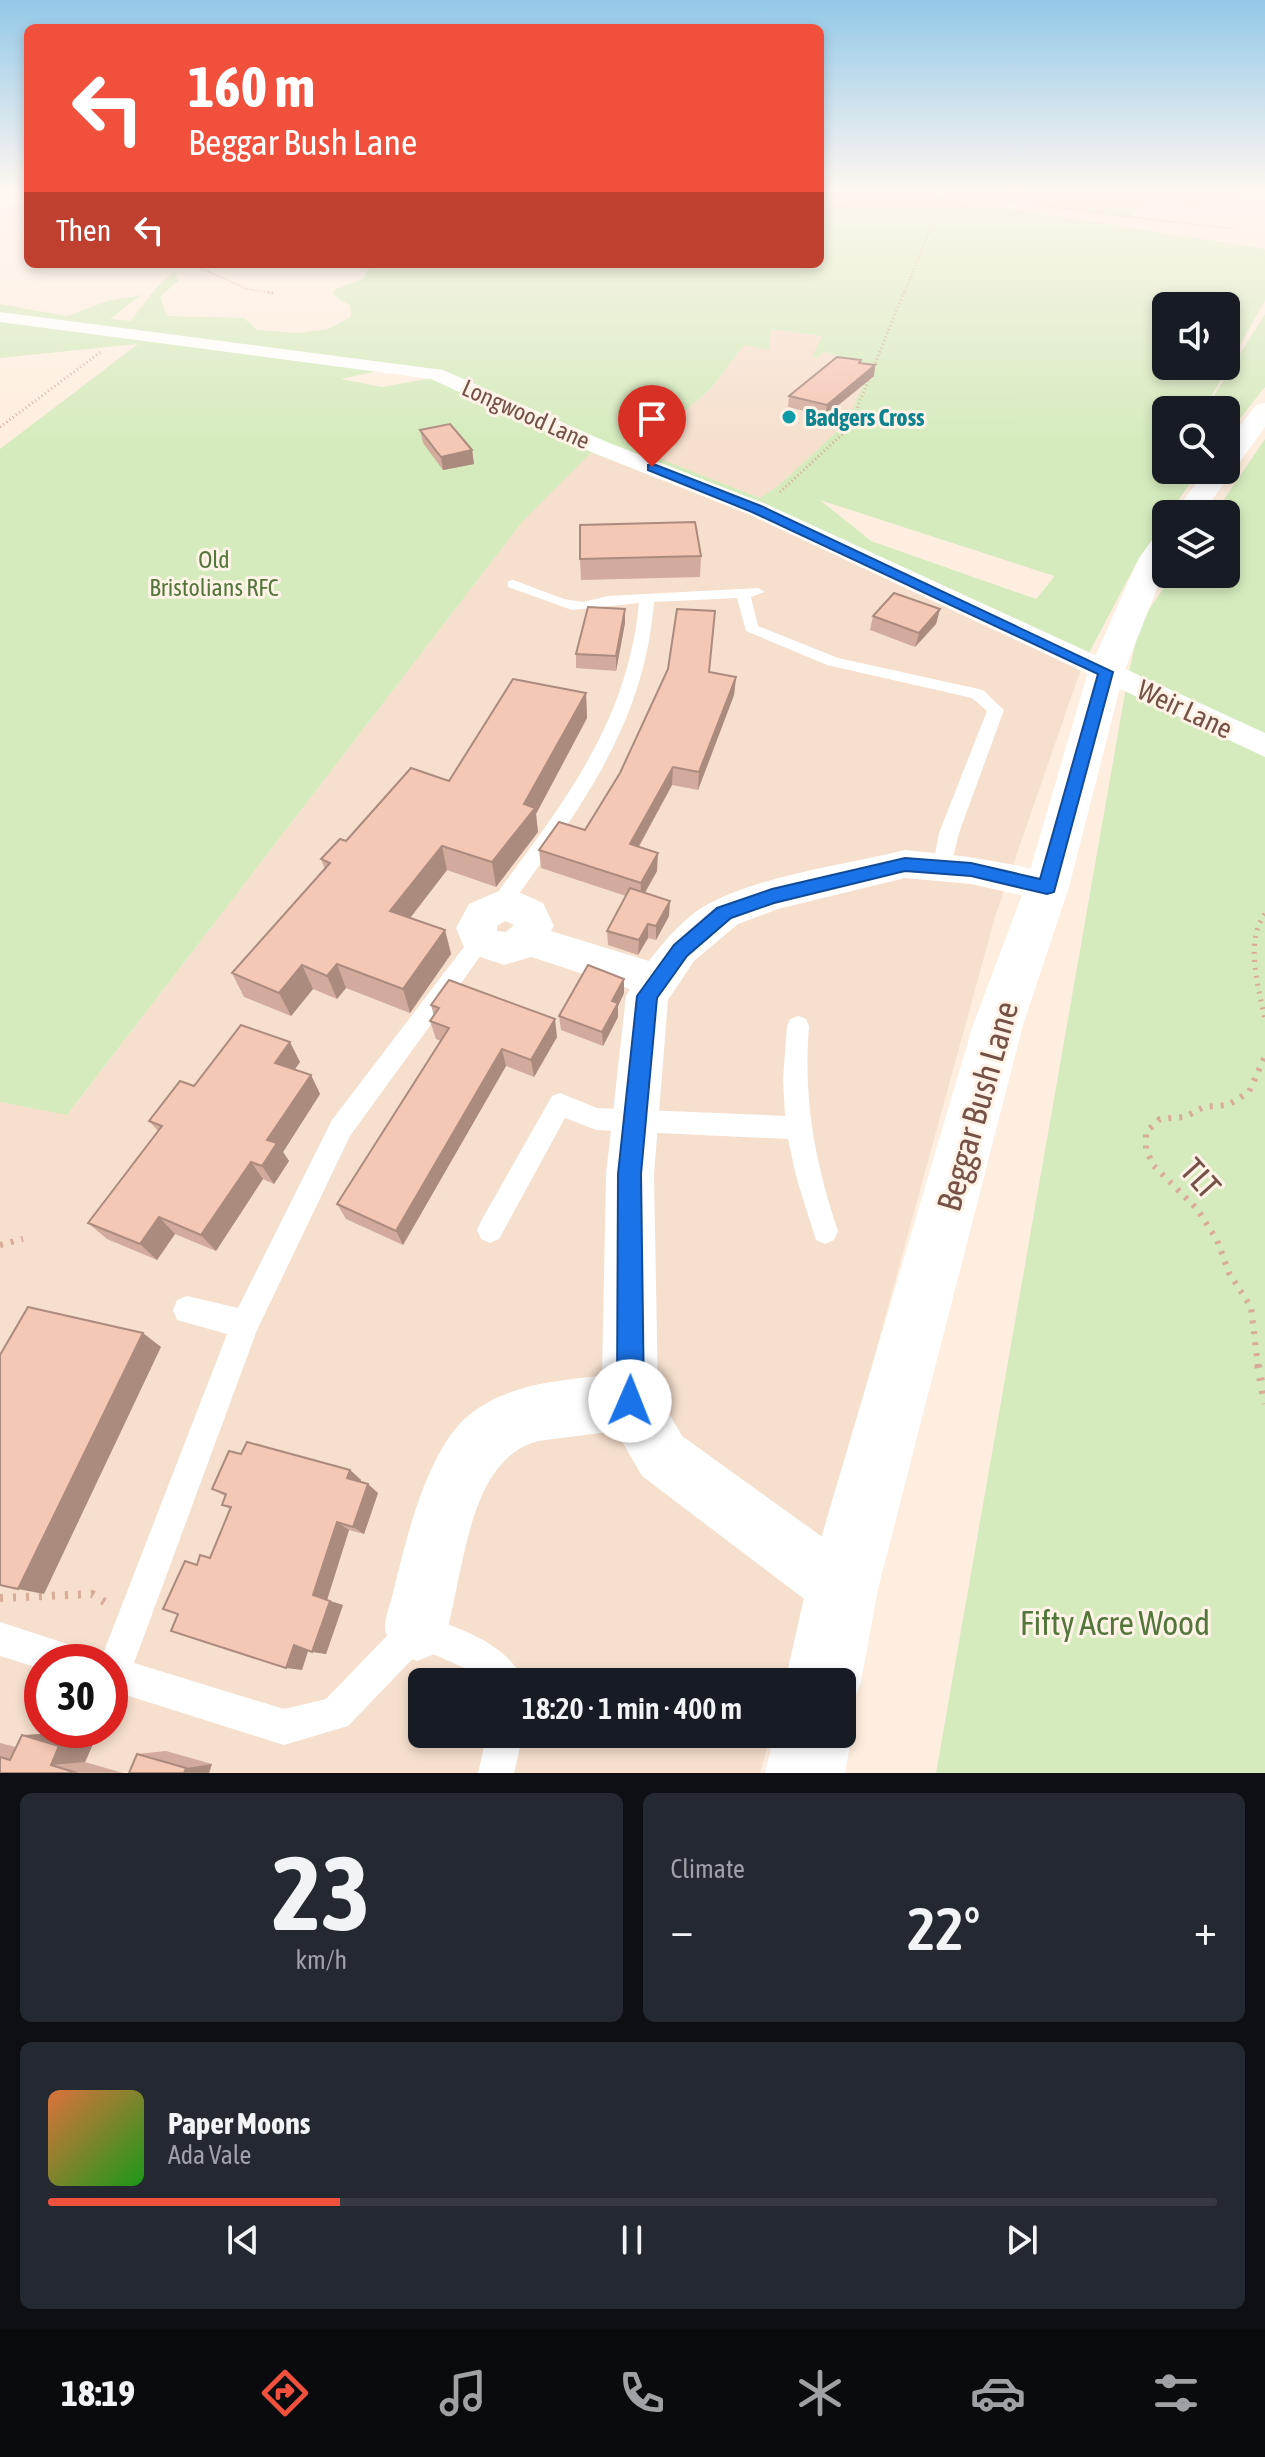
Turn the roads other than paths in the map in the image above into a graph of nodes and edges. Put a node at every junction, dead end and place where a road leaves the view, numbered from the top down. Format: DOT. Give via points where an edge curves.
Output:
graph roads {
  1 [pos="0,317"];
  2 [pos="1265,410"];
  3 [pos="1240,443"];
  4 [pos="1152,563"];
  5 [pos="513,584"];
  6 [pos="647,598"];
  7 [pos="1106,672"];
  8 [pos="1265,746"];
  9 [pos="943,865"];
  10 [pos="1047,887"];
  11 [pos="499,906"];
  12 [pos="528,940"];
  13 [pos="480,941"];
  14 [pos="658,981"];
  15 [pos="798,1026"];
  16 [pos="633,1121"];
  17 [pos="797,1128"];
  18 [pos="490,1230"];
  19 [pos="825,1231"];
  20 [pos="187,1310"];
  21 [pos="245,1324"];
  22 [pos="630,1401"];
  23 [pos="842,1589"];
  24 [pos="417,1629"];
  25 [pos="0,1639"];
  26 [pos="123,1644"];
  27 [pos="24,1646"];
  28 [pos="495,1668"];
  29 [pos="826,1668"];
  30 [pos="128,1679"];
  31 [pos="502,1748"];
  32 [pos="810,1748"];
  33 [pos="496,1773"];
  34 [pos="805,1773"];
  1 -- 7 [label="street, Longwood Lane" via="436,374 599,447 757,509"];
  2 -- 3 [label="main road"];
  4 -- 7 [label="main road, Beggar Bush Lane"];
  5 -- 6 [label="lane" via="575,608"];
  6 -- 9 [label="lane" via="751,593 751,628 783,645 813,657 977,694 996,710 949,833"];
  6 -- 11 [label="lane" via="641,665 589,779"];
  7 -- 8 [label="street, Weir Lane"];
  7 -- 10 [label="main road, Beggar Bush Lane"];
  9 -- 10 [label="street"];
  9 -- 14 [label="street" via="905,864 849,876 724,913 680,950"];
  10 -- 23 [label="main road, Beggar Bush Lane" via="998,1025"];
  11 -- 12 [label="street" via="516,906 529,914 534,926"];
  11 -- 13 [label="street" via="483,915 476,928"];
  12 -- 13 [label="street" via="512,949 494,949"];
  12 -- 14 [label="street"];
  13 -- 21 [label="lane" via="341,1128"];
  14 -- 16 [label="street" via="647,996"];
  15 -- 17 [label="lane" via="793,1075"];
  16 -- 17 [label="lane"];
  16 -- 18 [label="lane" via="596,1119 560,1104"];
  16 -- 22 [label="street"];
  17 -- 19 [label="lane"];
  20 -- 21 [label="lane"];
  21 -- 26 [label="lane"];
  22 -- 23 [label="street" via="662,1456"];
  22 -- 24 [label="street" via="508,1422 478,1447 450,1492"];
  23 -- 29 [label="main road, Beggar Bush Lane"];
  24 -- 28 [label="lane"];
  24 -- 30 [label="lane" via="336,1714 284,1727"];
  25 -- 27 [label="lane"];
  31 -- 33 [label="lane"];
  32 -- 34 [label="main road"];
}
